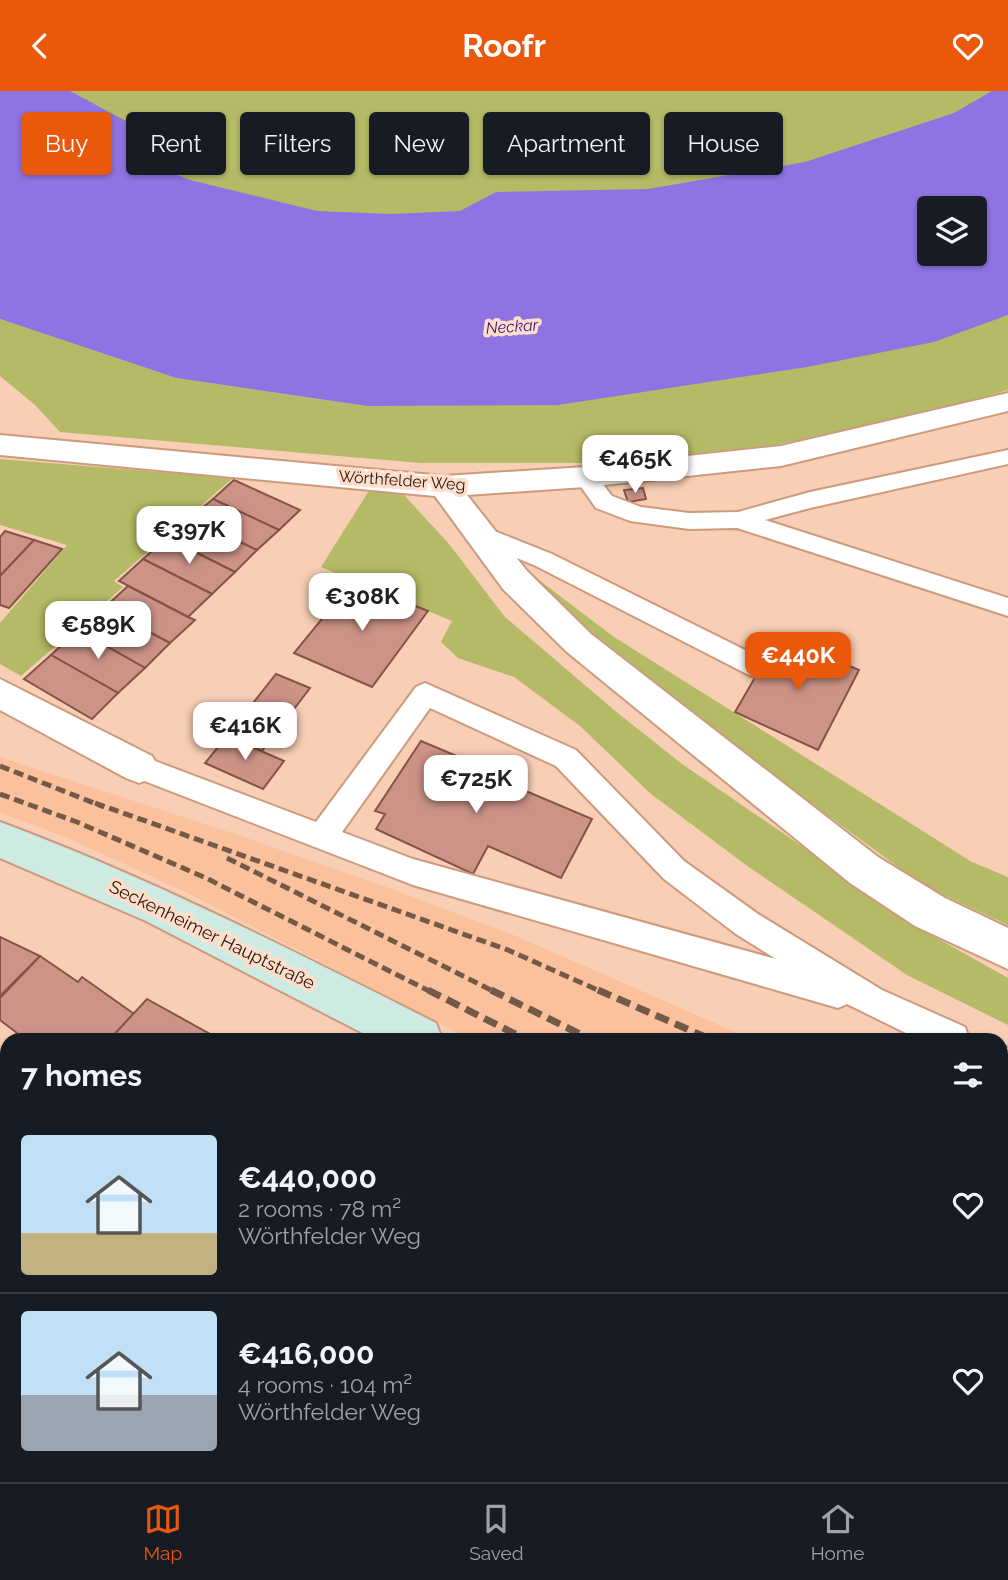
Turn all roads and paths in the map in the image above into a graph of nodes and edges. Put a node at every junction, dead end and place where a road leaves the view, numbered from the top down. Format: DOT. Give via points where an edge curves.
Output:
graph roads {
  1 [pos="1008,402"];
  2 [pos="0,445"];
  3 [pos="1008,457"];
  4 [pos="585,477"];
  5 [pos="444,486"];
  6 [pos="738,520"];
  7 [pos="479,533"];
  8 [pos="1008,607"];
  9 [pos="758,668"];
  10 [pos="0,693"];
  11 [pos="138,767"];
  12 [pos="322,836"];
  13 [pos="0,840"];
  14 [pos="1008,949"];
  15 [pos="871,1001"];
  16 [pos="408,1033"];
  17 [pos="940,1033"];
  1 -- 4 [label="street, Wörthfelder Weg" via="781,456"];
  2 -- 5 [label="street, Wörthfelder Weg"];
  3 -- 6 [label="lane"];
  4 -- 5 [label="street, Wörthfelder Weg"];
  4 -- 6 [label="lane" via="604,502 638,515"];
  5 -- 7 [label="street"];
  6 -- 8 [label="lane"];
  7 -- 9 [label="lane" via="544,559"];
  7 -- 14 [label="street" via="515,580 579,643 864,870 930,912"];
  10 -- 11 [label="street"];
  11 -- 12 [label="lane"];
  12 -- 15 [label="lane" via="413,872"];
  12 -- 15 [label="lane" via="425,694 566,758 674,870 747,924"];
  13 -- 16 [label="main road, Seckenheimer Hauptstraße" via="178,915"];
  15 -- 17 [label="lane"];
}
